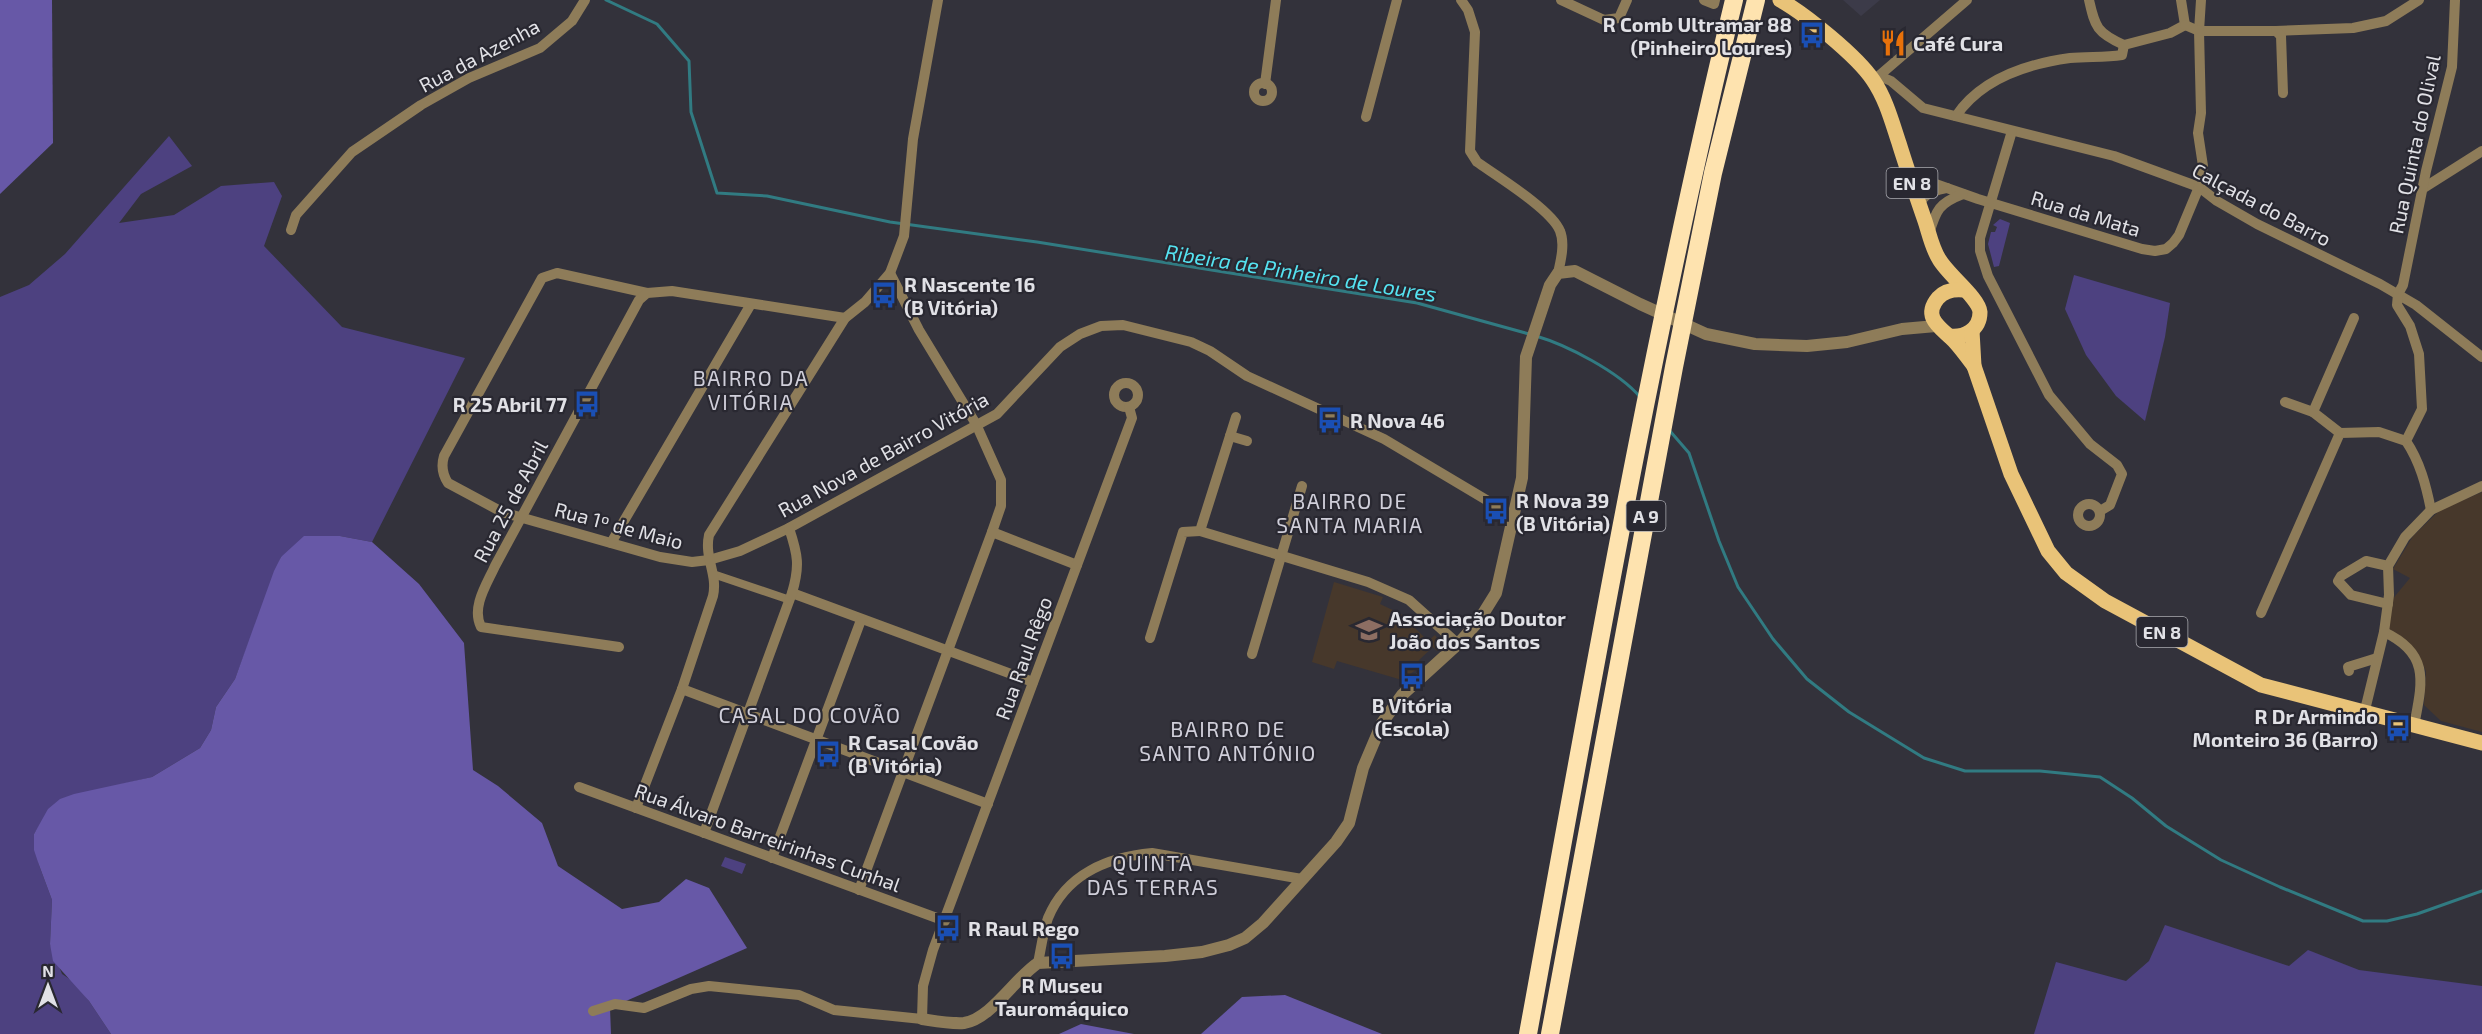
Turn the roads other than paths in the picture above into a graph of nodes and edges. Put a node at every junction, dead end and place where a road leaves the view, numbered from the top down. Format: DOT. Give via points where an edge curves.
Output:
graph roads {
  1 [pos="585,0"];
  2 [pos="938,0"];
  3 [pos="1276,0"];
  4 [pos="1397,0"];
  5 [pos="1461,0"];
  6 [pos="1561,0"];
  7 [pos="1627,0"];
  8 [pos="1704,0"];
  9 [pos="1715,0"];
  10 [pos="1734,0"];
  11 [pos="1756,0"];
  12 [pos="1780,0"];
  13 [pos="1967,0"];
  14 [pos="2089,0"];
  15 [pos="2181,0"];
  16 [pos="2201,0"];
  17 [pos="2419,0"];
  18 [pos="2455,0"];
  19 [pos="2185,25"];
  20 [pos="2199,31"];
  21 [pos="2276,31"];
  22 [pos="2124,45"];
  23 [pos="1873,80"];
  24 [pos="1265,84"];
  25 [pos="2283,93"];
  26 [pos="1956,116"];
  27 [pos="1366,117"];
  28 [pos="2012,131"];
  29 [pos="2482,151"];
  30 [pos="1908,170"];
  31 [pos="2199,187"];
  32 [pos="1947,188"];
  33 [pos="2422,189"];
  34 [pos="1963,194"];
  35 [pos="1991,203"];
  36 [pos="1919,205"];
  37 [pos="291,230"];
  38 [pos="1929,234"];
  39 [pos="1939,260"];
  40 [pos="890,273"];
  41 [pos="1558,273"];
  42 [pos="1964,291"];
  43 [pos="647,293"];
  44 [pos="2397,294"];
  45 [pos="1940,295"];
  46 [pos="752,304"];
  47 [pos="1932,310"];
  48 [pos="845,318"];
  49 [pos="2354,318"];
  50 [pos="1936,326"];
  51 [pos="1902,329"];
  52 [pos="1972,331"];
  53 [pos="1949,336"];
  54 [pos="2482,357"];
  55 [pos="1974,366"];
  56 [pos="2284,402"];
  57 [pos="1130,407"];
  58 [pos="2313,412"];
  59 [pos="1236,417"];
  60 [pos="976,424"];
  61 [pos="2340,433"];
  62 [pos="1230,436"];
  63 [pos="1247,441"];
  64 [pos="2406,441"];
  65 [pos="1302,486"];
  66 [pos="2482,486"];
  67 [pos="2100,510"];
  68 [pos="2431,510"];
  69 [pos="520,517"];
  70 [pos="1515,517"];
  71 [pos="789,528"];
  72 [pos="1200,531"];
  73 [pos="992,532"];
  74 [pos="611,543"];
  75 [pos="1281,556"];
  76 [pos="709,560"];
  77 [pos="1077,565"];
  78 [pos="2388,566"];
  79 [pos="713,574"];
  80 [pos="791,597"];
  81 [pos="2388,604"];
  82 [pos="2261,613"];
  83 [pos="861,620"];
  84 [pos="2384,632"];
  85 [pos="1150,638"];
  86 [pos="1458,644"];
  87 [pos="619,647"];
  88 [pos="948,651"];
  89 [pos="1252,654"];
  90 [pos="2376,658"];
  91 [pos="2349,671"];
  92 [pos="1033,682"];
  93 [pos="682,689"];
  94 [pos="747,713"];
  95 [pos="2364,714"];
  96 [pos="2414,726"];
  97 [pos="817,739"];
  98 [pos="2482,743"];
  99 [pos="902,772"];
  100 [pos="579,787"];
  101 [pos="988,804"];
  102 [pos="636,808"];
  103 [pos="704,833"];
  104 [pos="772,858"];
  105 [pos="1302,879"];
  106 [pos="860,890"];
  107 [pos="945,921"];
  108 [pos="1038,963"];
  109 [pos="593,1011"];
  110 [pos="922,1019"];
  111 [pos="1528,1034"];
  112 [pos="1550,1034"];
  1 -- 37 [label="street, Rua da Azenha" via="572,21 540,48 469,78 352,152 297,215"];
  2 -- 40 [label="street" via="913,139 904,236"];
  3 -- 24 [label="street"];
  4 -- 27 [label="street"];
  5 -- 41 [label="street" via="1475,32 1470,150 1477,162 1552,217 1561,232"];
  6 -- 7 [label="street" via="1604,20 1619,18"];
  8 -- 9 [label="street" via="1714,4"];
  10 -- 111 [label="highway, A 9, bridge" via="1653,361"];
  11 -- 112 [label="highway, A 9, bridge" via="1713,172 1674,367"];
  12 -- 23 [label="main road, EN 8" via="1831,39"];
  13 -- 23 [label="street"];
  14 -- 22 [label="street" via="2095,26"];
  15 -- 19 [label="street"];
  16 -- 20 [label="street, Rua da Mata"];
  17 -- 21 [label="street" via="2386,21 2353,28"];
  18 -- 33 [label="street, Rua Quinta do Olival" via="2452,67"];
  19 -- 20 [label="street"];
  19 -- 22 [label="street"];
  20 -- 21 [label="street"];
  20 -- 31 [label="street, Rua da Mata" via="2198,133 2203,166"];
  21 -- 25 [label="street" via="2281,36"];
  22 -- 26 [label="street" via="2122,55 2070,58 2016,69 1967,99"];
  23 -- 26 [label="street, Calçada do Barro" via="1884,78 1923,108"];
  23 -- 30 [label="main road, EN 8" via="1886,105"];
  26 -- 28 [label="street, Calçada do Barro"];
  28 -- 31 [label="street, Calçada do Barro" via="2114,156"];
  28 -- 35 [label="street"];
  29 -- 33 [label="street"];
  30 -- 32 [label="street, Rua da Mata"];
  30 -- 36 [label="main road, EN 8"];
  31 -- 35 [label="street, Rua da Mata" via="2180,235 2166,249 2155,251"];
  31 -- 44 [label="street, Calçada do Barro" via="2257,224"];
  32 -- 34 [label="street, Rua da Mata"];
  32 -- 36 [label="street" via="1929,192"];
  33 -- 44 [label="street, Rua Quinta do Olival" via="2403,285"];
  34 -- 35 [label="street, Rua da Mata"];
  34 -- 38 [label="street" via="1946,200 1938,209"];
  35 -- 67 [label="street" via="1980,238 1988,276 2049,395 2090,444 2117,465 2122,474 2110,505"];
  36 -- 38 [label="main road, EN 8"];
  38 -- 39 [label="main road, EN 8"];
  39 -- 42 [label="main road, EN 8"];
  39 -- 45 [label="main road, EN 8"];
  40 -- 48 [label="street" via="866,302"];
  40 -- 60 [label="street"];
  41 -- 51 [label="street" via="1575,271 1706,334 1755,344 1837,343"];
  41 -- 70 [label="street" via="1528,348 1522,478"];
  42 -- 45 [label="main road"];
  42 -- 52 [label="main road, EN 8" via="1979,308"];
  43 -- 46 [label="street" via="672,291"];
  43 -- 69 [label="street, Rua 25 de Abril" via="639,300"];
  43 -- 69 [label="street, Rua 1º de Maio" via="557,273 537,284 442,463 448,483 502,512"];
  44 -- 54 [label="street, Calçada do Barro"];
  44 -- 64 [label="street" via="2397,305 2419,354 2422,409"];
  45 -- 47 [label="main road, EN 8"];
  46 -- 48 [label="street"];
  46 -- 74 [label="street"];
  47 -- 50 [label="main road"];
  47 -- 51 [label="street"];
  48 -- 76 [label="street" via="710,535 706,548"];
  49 -- 58 [label="street"];
  50 -- 51 [label="street"];
  50 -- 53 [label="main road, EN 8"];
  52 -- 53 [label="main road"];
  52 -- 55 [label="main road, EN 8"];
  53 -- 55 [label="main road, EN 8"];
  55 -- 95 [label="main road, EN 8" via="2024,504 2048,551 2066,573 2105,601 2243,677"];
  56 -- 58 [label="street"];
  57 -- 77 [label="street, Rua Raul Rêgo" via="1131,418"];
  58 -- 61 [label="street"];
  59 -- 62 [label="street"];
  60 -- 70 [label="street, Rua Nova de Bairro Vitória" via="997,414 1060,347 1101,326 1123,325 1191,342 1210,351 1247,376 1384,439"];
  60 -- 71 [label="street, Rua Nova de Bairro Vitória"];
  60 -- 73 [label="street" via="1001,480 1001,506"];
  61 -- 64 [label="street" via="2379,432"];
  61 -- 82 [label="street"];
  62 -- 63 [label="street"];
  62 -- 72 [label="street"];
  64 -- 68 [label="street" via="2416,456"];
  65 -- 75 [label="street"];
  66 -- 68 [label="street"];
  68 -- 78 [label="street" via="2405,537"];
  69 -- 74 [label="street, Rua 1º de Maio"];
  69 -- 87 [label="street, Rua 25 de Abril" via="479,601 477,619 481,627"];
  70 -- 86 [label="street" via="1496,593"];
  71 -- 76 [label="street, Rua Nova de Bairro Vitória" via="740,551"];
  71 -- 80 [label="street" via="798,571"];
  72 -- 75 [label="street"];
  72 -- 85 [label="street" via="1183,532"];
  73 -- 77 [label="street"];
  73 -- 88 [label="street"];
  74 -- 76 [label="street, Rua 1º de Maio" via="676,560"];
  75 -- 86 [label="street" via="1368,582 1409,600"];
  75 -- 89 [label="street"];
  76 -- 79 [label="street"];
  77 -- 92 [label="street, Rua Raul Rêgo"];
  78 -- 81 [label="street"];
  78 -- 81 [label="street" via="2366,561 2338,581 2351,595"];
  79 -- 80 [label="street"];
  79 -- 93 [label="street" via="713,596"];
  80 -- 83 [label="street"];
  80 -- 94 [label="street"];
  81 -- 84 [label="street"];
  83 -- 88 [label="street"];
  83 -- 97 [label="street"];
  84 -- 90 [label="street"];
  84 -- 96 [label="street" via="2398,638 2415,656 2421,671"];
  86 -- 105 [label="street" via="1402,695 1382,723 1363,768 1349,823"];
  88 -- 92 [label="street"];
  88 -- 99 [label="street"];
  90 -- 91 [label="street" via="2348,667"];
  90 -- 95 [label="street"];
  92 -- 101 [label="street, Rua Raul Rêgo"];
  93 -- 94 [label="street"];
  93 -- 102 [label="street"];
  94 -- 97 [label="street"];
  94 -- 103 [label="street"];
  95 -- 96 [label="main road, EN 8"];
  96 -- 98 [label="main road, EN 8"];
  97 -- 99 [label="street"];
  97 -- 104 [label="street"];
  99 -- 101 [label="street"];
  99 -- 106 [label="street"];
  100 -- 102 [label="street, Rua Álvaro Barreirinhas Cunhal"];
  101 -- 107 [label="street, Rua Raul Rêgo"];
  102 -- 103 [label="street, Rua Álvaro Barreirinhas Cunhal"];
  103 -- 104 [label="street, Rua Álvaro Barreirinhas Cunhal"];
  104 -- 106 [label="street, Rua Álvaro Barreirinhas Cunhal"];
  105 -- 108 [label="street" via="1263,923 1229,945 1165,956"];
  105 -- 108 [label="street" via="1152,853 1108,860 1077,879 1058,901 1048,919"];
  106 -- 107 [label="street, Rua Álvaro Barreirinhas Cunhal"];
  107 -- 110 [label="street, Rua Raul Rêgo" via="923,986"];
  108 -- 110 [label="street" via="980,1016 966,1023"];
  109 -- 110 [label="street" via="615,1004 644,1008 690,989 709,986 799,995 834,1010"];
}
